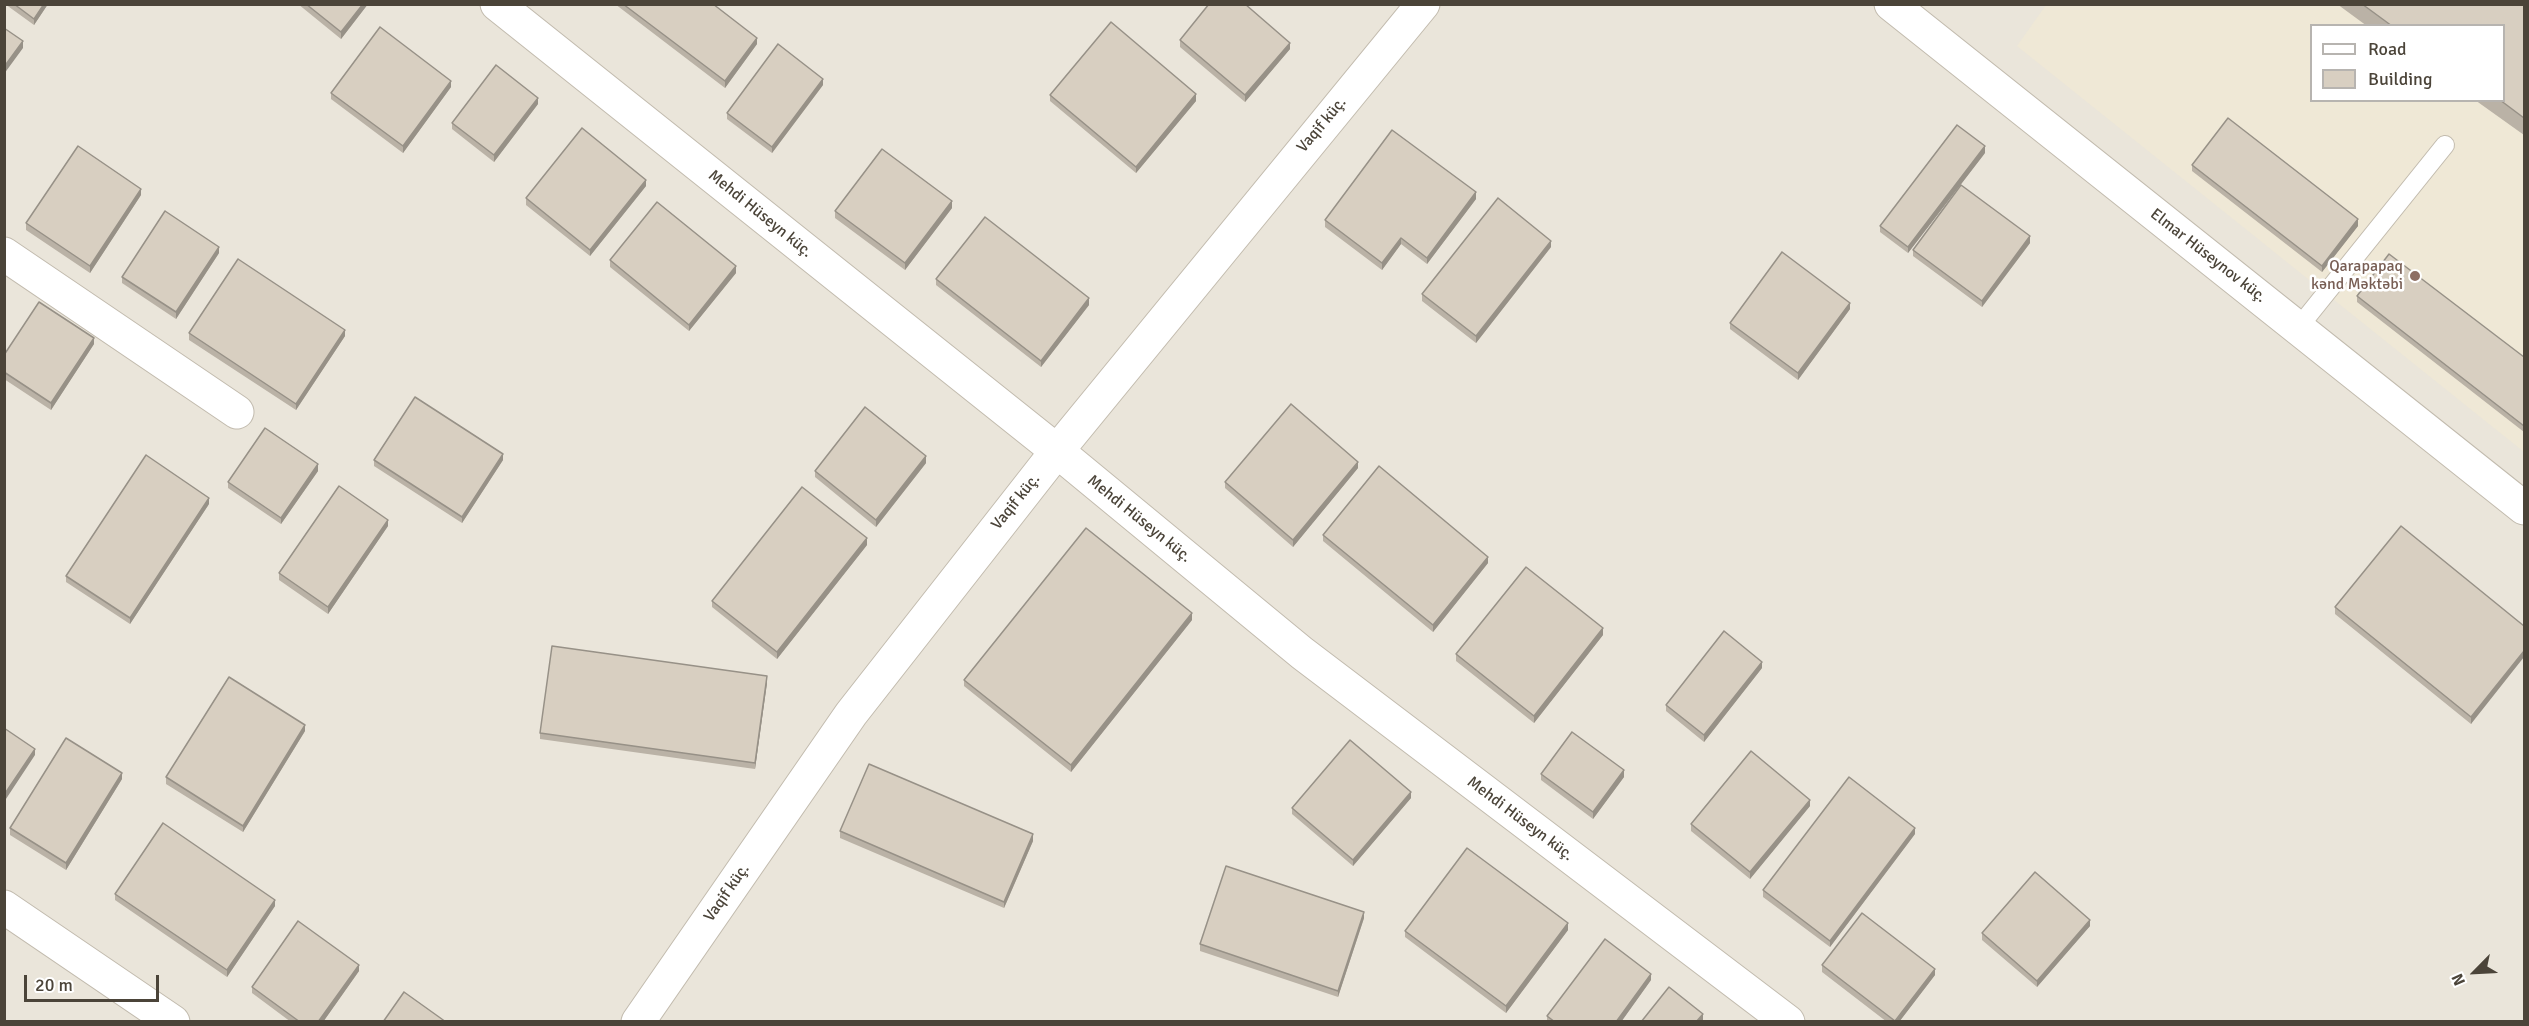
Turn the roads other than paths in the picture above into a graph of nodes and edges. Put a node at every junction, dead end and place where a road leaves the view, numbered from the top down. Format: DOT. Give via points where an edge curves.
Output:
graph roads {
  1 [pos="497,4"];
  2 [pos="1423,4"];
  3 [pos="1892,4"];
  4 [pos="2445,145"];
  5 [pos="4,254"];
  6 [pos="2298,328"];
  7 [pos="237,412"];
  8 [pos="1057,451"];
  9 [pos="2524,507"];
  10 [pos="4,907"];
  11 [pos="173,1022"];
  12 [pos="638,1022"];
  13 [pos="1788,1022"];
  1 -- 8 [label="street, Mehdi Hüseyn küç."];
  2 -- 8 [label="street, Vaqif küç."];
  3 -- 6 [label="street, Elmar Hüseynov küç."];
  4 -- 6 [label="lane"];
  5 -- 7 [label="street"];
  6 -- 9 [label="street, Elmar Hüseynov küç."];
  8 -- 12 [label="street, Vaqif küç." via="851,714"];
  8 -- 13 [label="street, Mehdi Hüseyn küç." via="1311,660"];
  10 -- 11 [label="street"];
}
